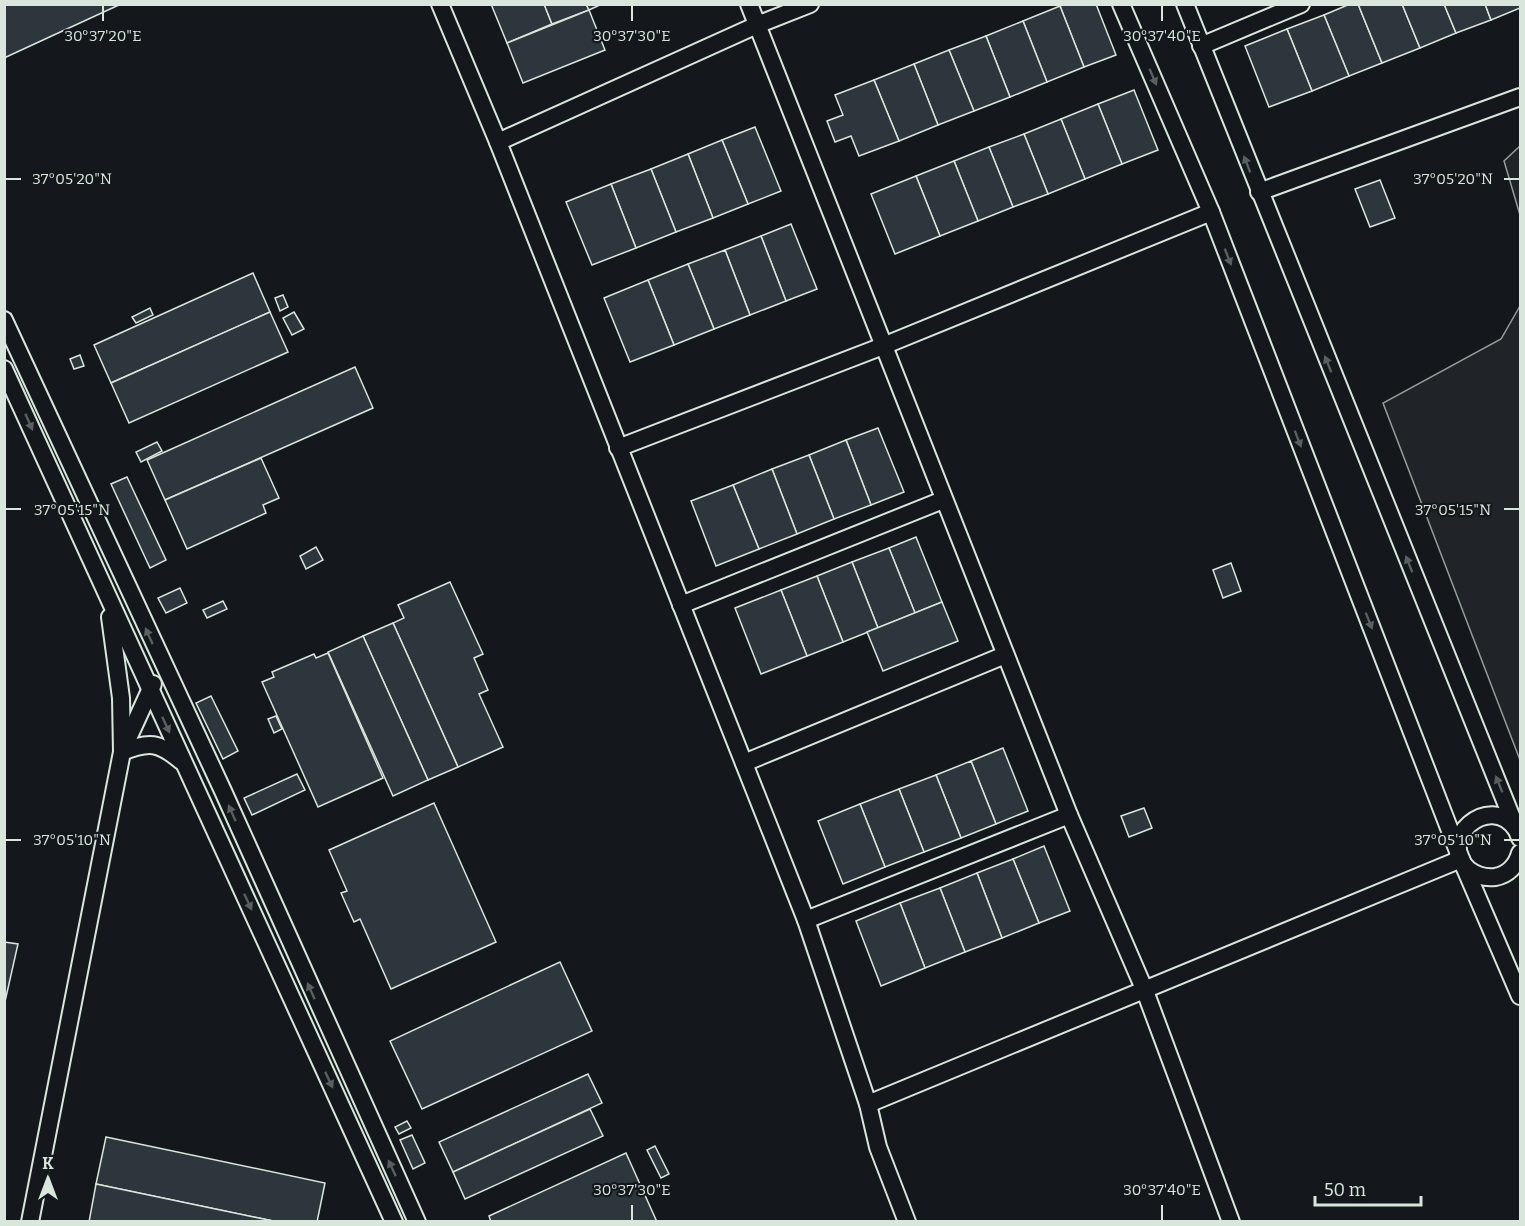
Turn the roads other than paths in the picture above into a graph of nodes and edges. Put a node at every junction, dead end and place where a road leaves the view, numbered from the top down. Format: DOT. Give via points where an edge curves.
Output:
graph roads {
  1 [pos="440,4"];
  2 [pos="749,4"];
  3 [pos="810,4"];
  4 [pos="1121,4"];
  5 [pos="1185,4"];
  6 [pos="1301,4"];
  7 [pos="757,25"];
  8 [pos="1201,46"];
  9 [pos="1521,97"];
  10 [pos="498,142"];
  11 [pos="1259,192"];
  12 [pos="1211,212"];
  13 [pos="4,320"];
  14 [pos="883,346"];
  15 [pos="4,369"];
  16 [pos="58,437"];
  17 [pos="39,446"];
  18 [pos="618,448"];
  19 [pos="944,500"];
  20 [pos="119,570"];
  21 [pos="98,575"];
  22 [pos="107,596"];
  23 [pos="681,605"];
  24 [pos="1005,655"];
  25 [pos="164,669"];
  26 [pos="149,690"];
  27 [pos="122,752"];
  28 [pos="184,763"];
  29 [pos="744,763"];
  30 [pos="1069,815"];
  31 [pos="1520,835"];
  32 [pos="1521,853"];
  33 [pos="1461,859"];
  34 [pos="806,920"];
  35 [pos="1145,991"];
  36 [pos="1521,996"];
  37 [pos="330,1034"];
  38 [pos="311,1041"];
  39 [pos="868,1104"];
  40 [pos="30,1221"];
  41 [pos="394,1221"];
  42 [pos="417,1221"];
  43 [pos="907,1221"];
  44 [pos="1231,1221"];
  1 -- 10 [label="street"];
  2 -- 7 [label="street"];
  3 -- 7 [label="street"];
  4 -- 12 [label="street, one-way"];
  5 -- 8 [label="street"];
  6 -- 8 [label="street"];
  7 -- 10 [label="street"];
  7 -- 14 [label="street"];
  11 -- 8 [label="street, one-way"];
  9 -- 11 [label="street"];
  10 -- 18 [label="street"];
  31 -- 11 [label="street, one-way"];
  12 -- 14 [label="street"];
  12 -- 33 [label="street, one-way"];
  13 -- 16 [label="street"];
  14 -- 18 [label="street"];
  14 -- 19 [label="street"];
  15 -- 17 [label="street, one-way"];
  16 -- 17 [label="street"];
  16 -- 20 [label="street"];
  17 -- 21 [label="street"];
  18 -- 23 [label="street"];
  19 -- 23 [label="street"];
  19 -- 24 [label="street"];
  20 -- 21 [label="street"];
  25 -- 20 [label="street, one-way"];
  21 -- 22 [label="street"];
  22 -- 26 [label="street"];
  22 -- 27 [label="street" via="121,698"];
  23 -- 29 [label="street"];
  24 -- 29 [label="street"];
  24 -- 30 [label="street"];
  25 -- 26 [label="street"];
  37 -- 25 [label="street, one-way" via="228,802"];
  26 -- 27 [label="street"];
  26 -- 28 [label="street, one-way"];
  27 -- 28 [label="street" via="154,745 166,748"];
  27 -- 40 [label="street"];
  28 -- 38 [label="street, one-way"];
  29 -- 34 [label="street"];
  30 -- 34 [label="street"];
  30 -- 35 [label="street"];
  31 -- 33 [label="street" via="1507,819 1498,816 1490,814 1473,820 1458,842"];
  32 -- 33 [label="street" via="1507,873 1490,878 1473,873"];
  33 -- 35 [label="street"];
  33 -- 36 [label="street"];
  34 -- 39 [label="street"];
  35 -- 39 [label="street"];
  35 -- 44 [label="street"];
  37 -- 38 [label="street"];
  42 -- 37 [label="street, one-way"];
  38 -- 41 [label="street, one-way"];
  39 -- 43 [label="street" via="878,1147"];
}
